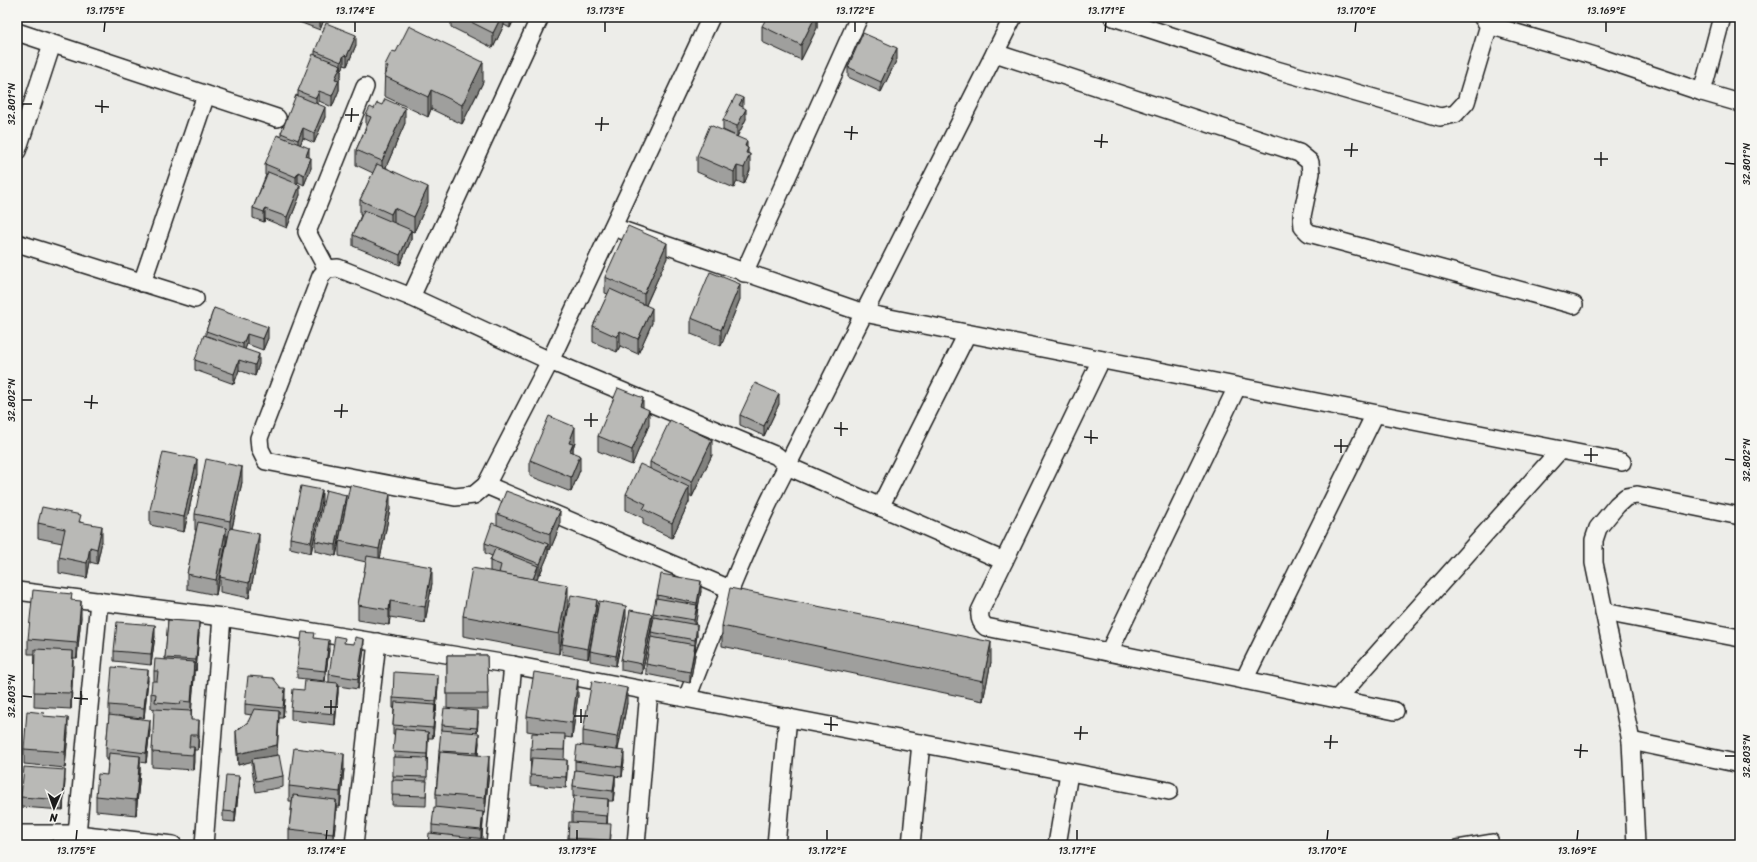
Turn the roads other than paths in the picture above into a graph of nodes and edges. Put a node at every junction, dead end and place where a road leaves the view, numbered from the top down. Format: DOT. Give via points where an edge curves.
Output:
graph roads {
  1 [pos="540,17"];
  2 [pos="711,17"];
  3 [pos="859,17"];
  4 [pos="1013,17"];
  5 [pos="1113,17"];
  6 [pos="1722,17"];
  7 [pos="1485,21"];
  8 [pos="17,32"];
  9 [pos="52,44"];
  10 [pos="995,53"];
  11 [pos="365,87"];
  12 [pos="1702,92"];
  13 [pos="206,95"];
  14 [pos="1740,103"];
  15 [pos="277,118"];
  16 [pos="17,151"];
  17 [pos="613,228"];
  18 [pos="17,243"];
  19 [pos="327,269"];
  20 [pos="744,273"];
  21 [pos="142,283"];
  22 [pos="411,297"];
  23 [pos="195,299"];
  24 [pos="1574,305"];
  25 [pos="864,313"];
  26 [pos="967,334"];
  27 [pos="1102,360"];
  28 [pos="550,361"];
  29 [pos="1237,387"];
  30 [pos="1375,414"];
  31 [pos="1560,450"];
  32 [pos="1622,462"];
  33 [pos="787,466"];
  34 [pos="486,485"];
  35 [pos="880,507"];
  36 [pos="1740,516"];
  37 [pos="1004,561"];
  38 [pos="730,589"];
  39 [pos="17,591"];
  40 [pos="99,601"];
  41 [pos="1604,612"];
  42 [pos="222,617"];
  43 [pos="1740,638"];
  44 [pos="377,642"];
  45 [pos="1109,652"];
  46 [pos="513,665"];
  47 [pos="1244,680"];
  48 [pos="649,691"];
  49 [pos="687,698"];
  50 [pos="1337,699"];
  51 [pos="1395,711"];
  52 [pos="788,717"];
  53 [pos="1631,741"];
  54 [pos="922,743"];
  55 [pos="1740,764"];
  56 [pos="1069,773"];
  57 [pos="1169,791"];
  58 [pos="17,834"];
  59 [pos="77,834"];
  60 [pos="1493,839"];
  61 [pos="117,842"];
  62 [pos="173,845"];
  63 [pos="204,845"];
  64 [pos="354,845"];
  65 [pos="495,845"];
  66 [pos="636,845"];
  67 [pos="776,845"];
  68 [pos="911,845"];
  69 [pos="1057,845"];
  70 [pos="1457,845"];
  71 [pos="1636,845"];
  1 -- 22 [label="street"];
  2 -- 17 [label="street"];
  3 -- 20 [label="street"];
  4 -- 10 [label="street"];
  5 -- 7 [label="street" via="1273,69 1440,117 1455,114 1466,102"];
  6 -- 12 [label="street"];
  7 -- 12 [label="street"];
  8 -- 9 [label="street"];
  9 -- 13 [label="street"];
  9 -- 16 [label="street"];
  10 -- 24 [label="street" via="1299,153 1310,162 1311,173 1302,216 1303,227 1309,233"];
  10 -- 25 [label="street"];
  11 -- 19 [label="street" via="307,232"];
  12 -- 14 [label="street"];
  13 -- 15 [label="street"];
  13 -- 21 [label="street"];
  17 -- 20 [label="street"];
  17 -- 28 [label="street"];
  18 -- 21 [label="street"];
  19 -- 22 [label="street" via="338,268"];
  19 -- 34 [label="street" via="321,276 259,438 260,450 266,461 455,498 474,496"];
  20 -- 25 [label="street"];
  21 -- 23 [label="street"];
  22 -- 28 [label="street"];
  25 -- 26 [label="street"];
  25 -- 33 [label="street"];
  26 -- 27 [label="street"];
  26 -- 35 [label="street"];
  27 -- 29 [label="street"];
  27 -- 37 [label="street"];
  28 -- 33 [label="street" via="777,456"];
  28 -- 34 [label="street"];
  29 -- 30 [label="street"];
  29 -- 45 [label="street"];
  30 -- 31 [label="street"];
  30 -- 47 [label="street"];
  31 -- 32 [label="street"];
  31 -- 50 [label="street"];
  33 -- 35 [label="street"];
  33 -- 38 [label="street"];
  34 -- 38 [label="street"];
  35 -- 37 [label="street"];
  36 -- 41 [label="street" via="1637,495 1626,497 1598,528 1594,540 1594,563"];
  37 -- 45 [label="street" via="980,611 980,620 986,627"];
  38 -- 49 [label="street"];
  39 -- 40 [label="street"];
  40 -- 42 [label="street"];
  40 -- 59 [label="street"];
  41 -- 43 [label="street"];
  41 -- 53 [label="street"];
  42 -- 44 [label="street"];
  42 -- 63 [label="street"];
  44 -- 46 [label="street"];
  44 -- 64 [label="street"];
  45 -- 47 [label="street"];
  46 -- 48 [label="street"];
  46 -- 65 [label="street"];
  47 -- 50 [label="street"];
  48 -- 49 [label="street"];
  48 -- 66 [label="street"];
  49 -- 52 [label="street"];
  50 -- 51 [label="street"];
  52 -- 54 [label="street"];
  52 -- 67 [label="street"];
  53 -- 55 [label="street"];
  53 -- 71 [label="street"];
  54 -- 56 [label="street"];
  54 -- 68 [label="street"];
  56 -- 57 [label="street"];
  56 -- 69 [label="street"];
  58 -- 59 [label="street"];
  59 -- 61 [label="street"];
  60 -- 70 [label="lane"];
  61 -- 62 [label="street"];
}
